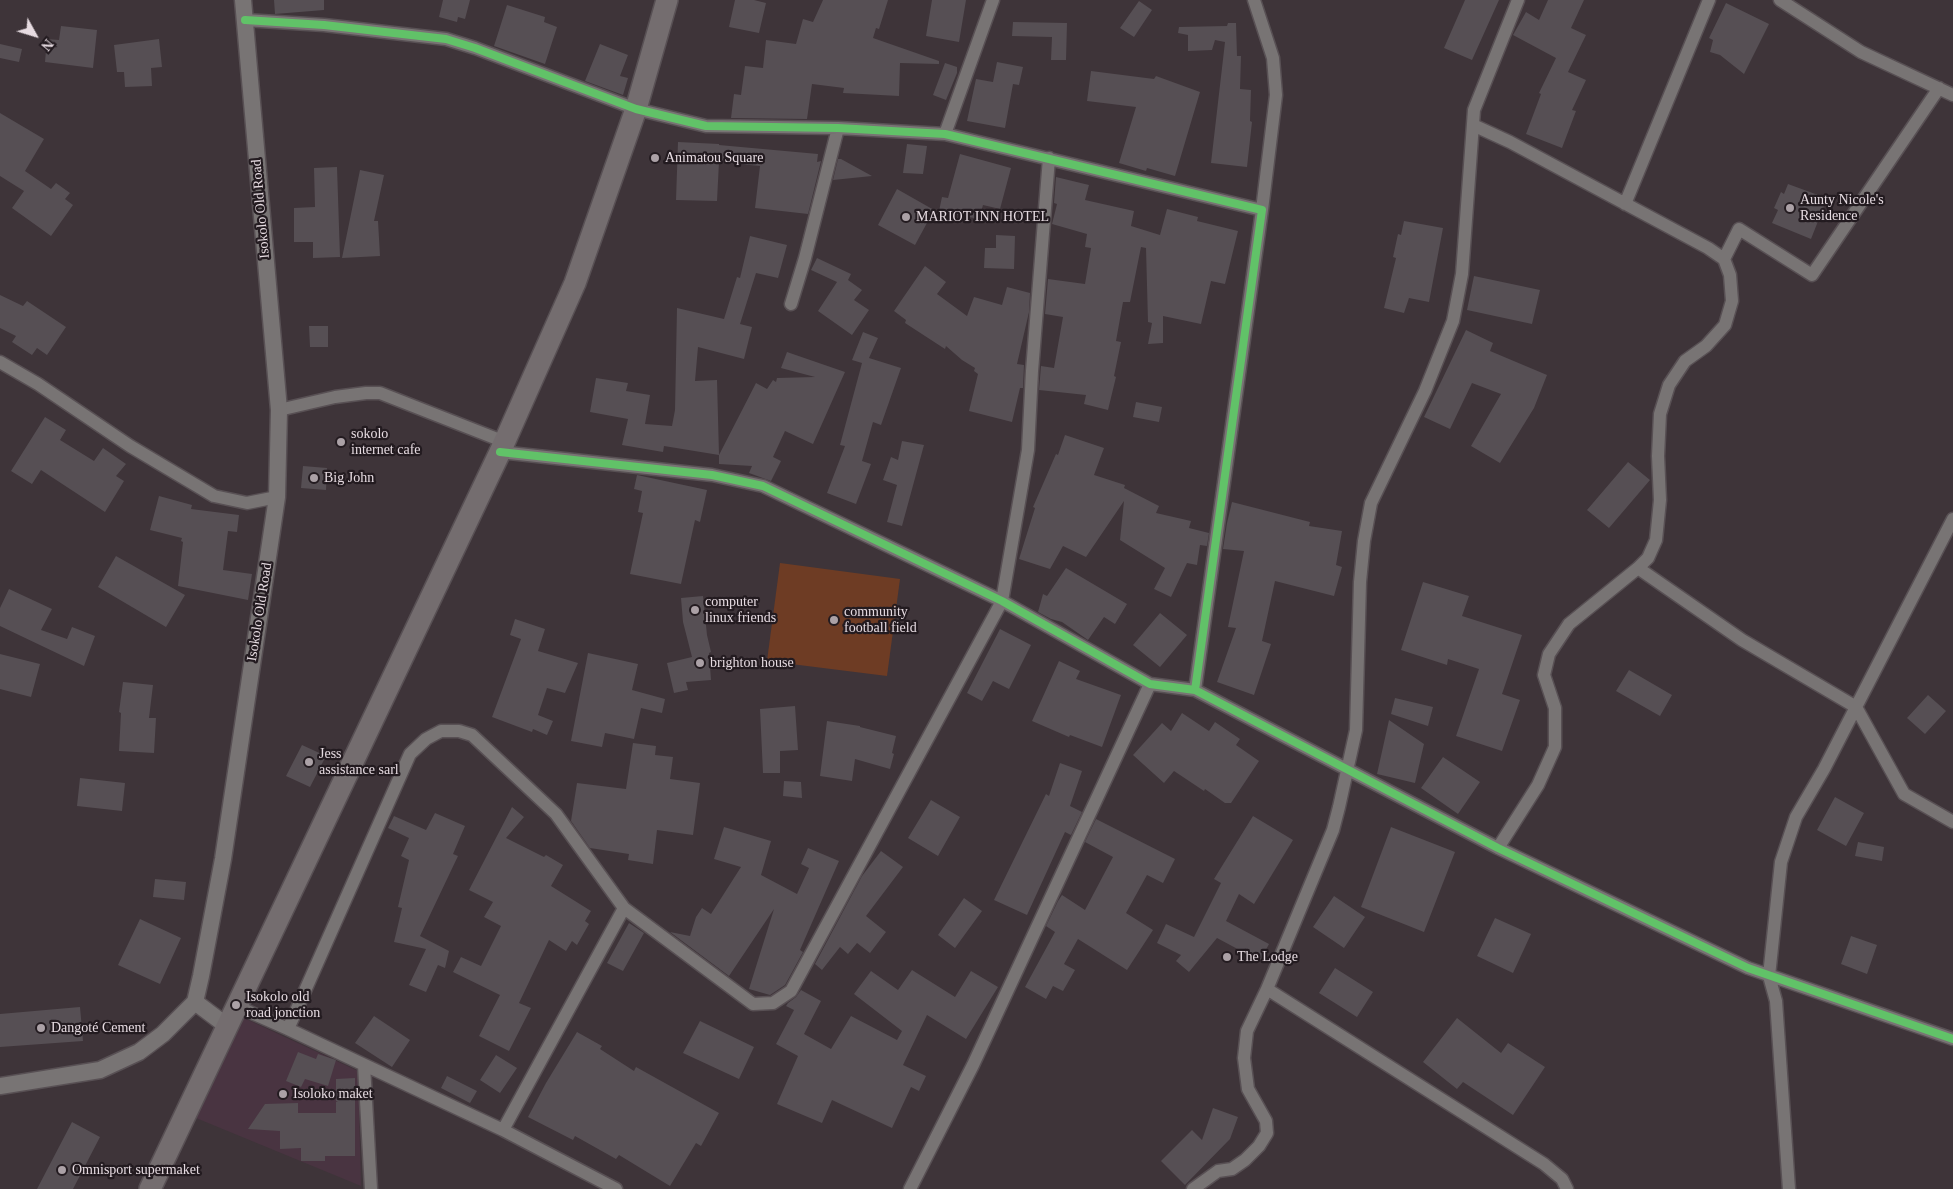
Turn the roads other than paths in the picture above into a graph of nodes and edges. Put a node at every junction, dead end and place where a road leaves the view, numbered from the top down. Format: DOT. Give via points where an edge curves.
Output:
graph roads {
  1 [pos="243,0"];
  2 [pos="667,0"];
  3 [pos="993,0"];
  4 [pos="1254,0"];
  5 [pos="1518,0"];
  6 [pos="1709,0"];
  7 [pos="1780,0"];
  8 [pos="245,20"];
  9 [pos="1939,88"];
  10 [pos="1953,96"];
  11 [pos="636,109"];
  12 [pos="1473,125"];
  13 [pos="838,128"];
  14 [pos="945,134"];
  15 [pos="1049,158"];
  16 [pos="1625,204"];
  17 [pos="1262,210"];
  18 [pos="1724,259"];
  19 [pos="791,304"];
  20 [pos="0,362"];
  21 [pos="279,410"];
  22 [pos="503,447"];
  23 [pos="278,497"];
  24 [pos="1953,519"];
  25 [pos="1638,568"];
  26 [pos="1002,601"];
  27 [pos="1150,684"];
  28 [pos="1195,690"];
  29 [pos="1856,707"];
  30 [pos="1348,769"];
  31 [pos="1953,822"];
  32 [pos="1498,848"];
  33 [pos="624,908"];
  34 [pos="1769,976"];
  35 [pos="1267,989"];
  36 [pos="195,1002"];
  37 [pos="236,1006"];
  38 [pos="227,1026"];
  39 [pos="288,1029"];
  40 [pos="1953,1040"];
  41 [pos="364,1065"];
  42 [pos="0,1086"];
  43 [pos="503,1130"];
  44 [pos="592,1184"];
  45 [pos="150,1189"];
  46 [pos="371,1189"];
  47 [pos="616,1189"];
  48 [pos="910,1189"];
  49 [pos="1194,1189"];
  50 [pos="1567,1189"];
  51 [pos="1789,1189"];
  1 -- 8 [label="street, Isokolo Old Road"];
  2 -- 11 [label="highway"];
  3 -- 14 [label="street"];
  4 -- 17 [label="street" via="1273,58 1276,95"];
  5 -- 12 [label="street" via="1474,110"];
  6 -- 16 [label="street"];
  7 -- 9 [label="street" via="1861,52"];
  8 -- 11 [label="street" via="324,24 446,39"];
  8 -- 21 [label="street, Isokolo Old Road"];
  9 -- 10 [label="street"];
  9 -- 18 [label="street" via="1812,276 1740,229"];
  11 -- 13 [label="street" via="706,126"];
  11 -- 22 [label="highway" via="575,283"];
  12 -- 16 [label="street"];
  12 -- 30 [label="street" via="1462,274 1453,321 1425,391 1371,503 1360,582 1356,730"];
  13 -- 14 [label="street"];
  13 -- 19 [label="street"];
  14 -- 15 [label="street"];
  15 -- 17 [label="street"];
  15 -- 26 [label="street" via="1028,450"];
  16 -- 18 [label="street"];
  17 -- 28 [label="street"];
  18 -- 25 [label="street" via="1730,275 1732,301 1725,325 1706,346 1685,361 1669,385 1660,414 1660,500 1656,540 1648,558"];
  20 -- 23 [label="street" via="214,496 247,503"];
  21 -- 22 [label="street" via="335,397 380,393"];
  21 -- 23 [label="street, Isokolo Old Road"];
  22 -- 26 [label="street" via="712,475 763,486"];
  22 -- 37 [label="highway"];
  23 -- 36 [label="street, Isokolo Old Road" via="223,859"];
  24 -- 29 [label="street"];
  25 -- 29 [label="street" via="1742,640"];
  25 -- 32 [label="street" via="1569,624 1549,654 1544,675 1555,708 1554,748 1538,785"];
  26 -- 27 [label="street"];
  26 -- 33 [label="street" via="791,991 773,1003 753,1004"];
  27 -- 28 [label="street"];
  27 -- 48 [label="street" via="973,1065"];
  28 -- 30 [label="street"];
  29 -- 31 [label="street" via="1904,794"];
  29 -- 34 [label="street" via="1796,818 1781,862"];
  30 -- 32 [label="street"];
  30 -- 35 [label="street" via="1333,830"];
  32 -- 34 [label="street"];
  33 -- 39 [label="street" via="556,814 472,735 441,731 426,739 410,754"];
  33 -- 43 [label="street"];
  34 -- 40 [label="street"];
  34 -- 51 [label="street" via="1776,1000"];
  35 -- 49 [label="street" via="1247,1031 1244,1058 1248,1089 1266,1121 1267,1133 1245,1160 1232,1169 1218,1171"];
  35 -- 50 [label="street" via="1544,1164 1562,1179"];
  36 -- 38 [label="street"];
  36 -- 42 [label="street" via="163,1034 139,1052 100,1070"];
  37 -- 38 [label="highway"];
  37 -- 39 [label="street"];
  38 -- 45 [label="highway"];
  39 -- 41 [label="street"];
  41 -- 43 [label="street"];
  41 -- 46 [label="street"];
  43 -- 44 [label="street"];
  44 -- 47 [label="street"];
}
